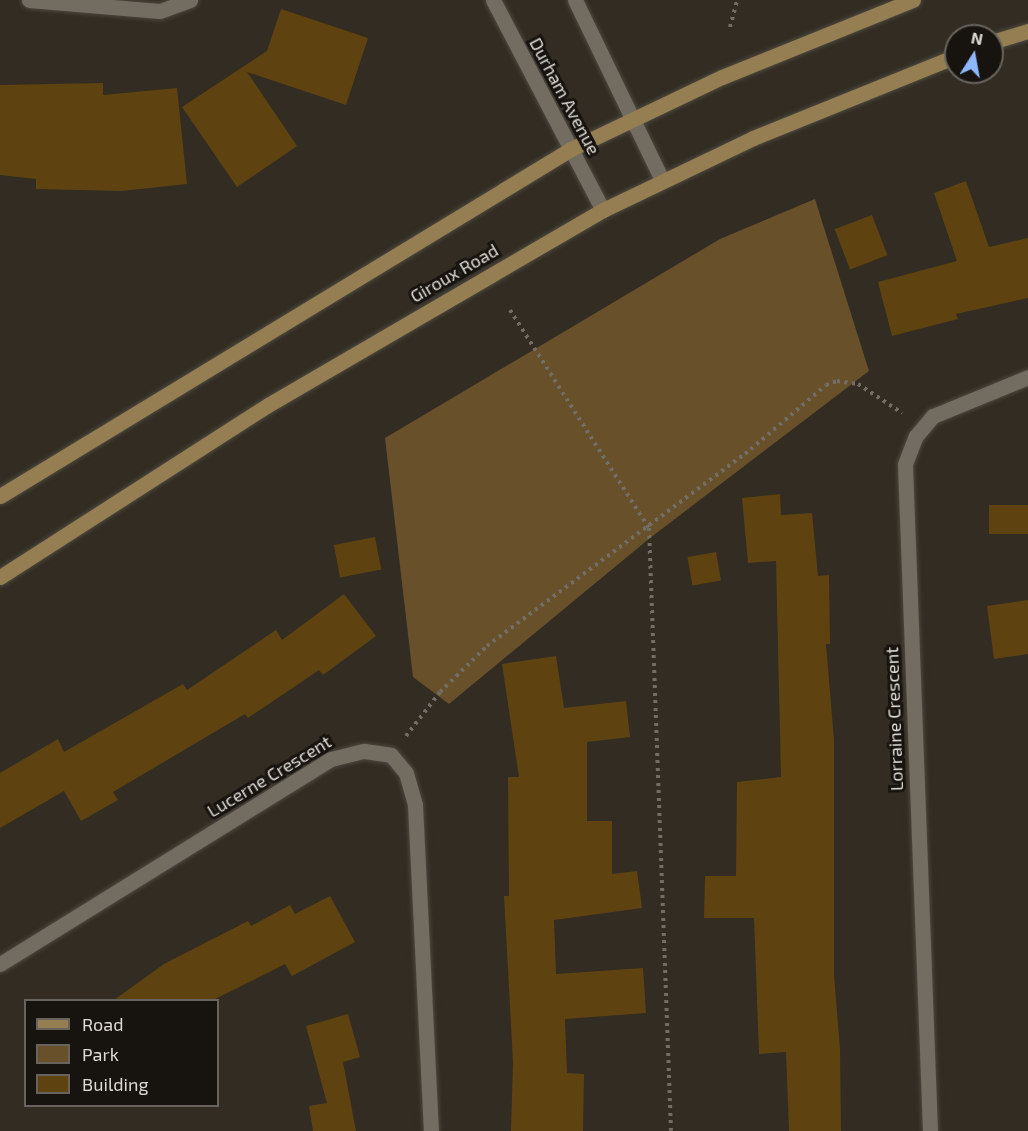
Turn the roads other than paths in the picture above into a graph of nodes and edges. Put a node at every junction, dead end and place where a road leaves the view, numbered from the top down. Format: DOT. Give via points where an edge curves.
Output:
graph roads {
  1 [pos="29,0"];
  2 [pos="190,0"];
  3 [pos="493,0"];
  4 [pos="575,0"];
  5 [pos="913,0"];
  6 [pos="1028,31"];
  7 [pos="1004,38"];
  8 [pos="944,61"];
  9 [pos="630,118"];
  10 [pos="571,149"];
  11 [pos="662,180"];
  12 [pos="603,210"];
  13 [pos="1028,377"];
  14 [pos="0,496"];
  15 [pos="0,577"];
  16 [pos="0,964"];
  17 [pos="431,1131"];
  18 [pos="930,1131"];
  1 -- 2 [label="street" via="160,11"];
  3 -- 10 [label="street, Durham Avenue"];
  4 -- 9 [label="street"];
  5 -- 9 [label="main road"];
  6 -- 7 [label="main road"];
  8 -- 11 [label="main road, Giroux Road"];
  9 -- 10 [label="main road"];
  9 -- 11 [label="street"];
  10 -- 12 [label="street, Durham Avenue"];
  10 -- 14 [label="main road"];
  11 -- 12 [label="main road, Giroux Road"];
  12 -- 15 [label="main road, Giroux Road" via="268,405"];
  13 -- 18 [label="street, Lorraine Crescent" via="947,407 922,428 910,447 904,484"];
  16 -- 17 [label="street, Lucerne Crescent" via="331,759 364,751 391,755 406,773 415,805"];
}
